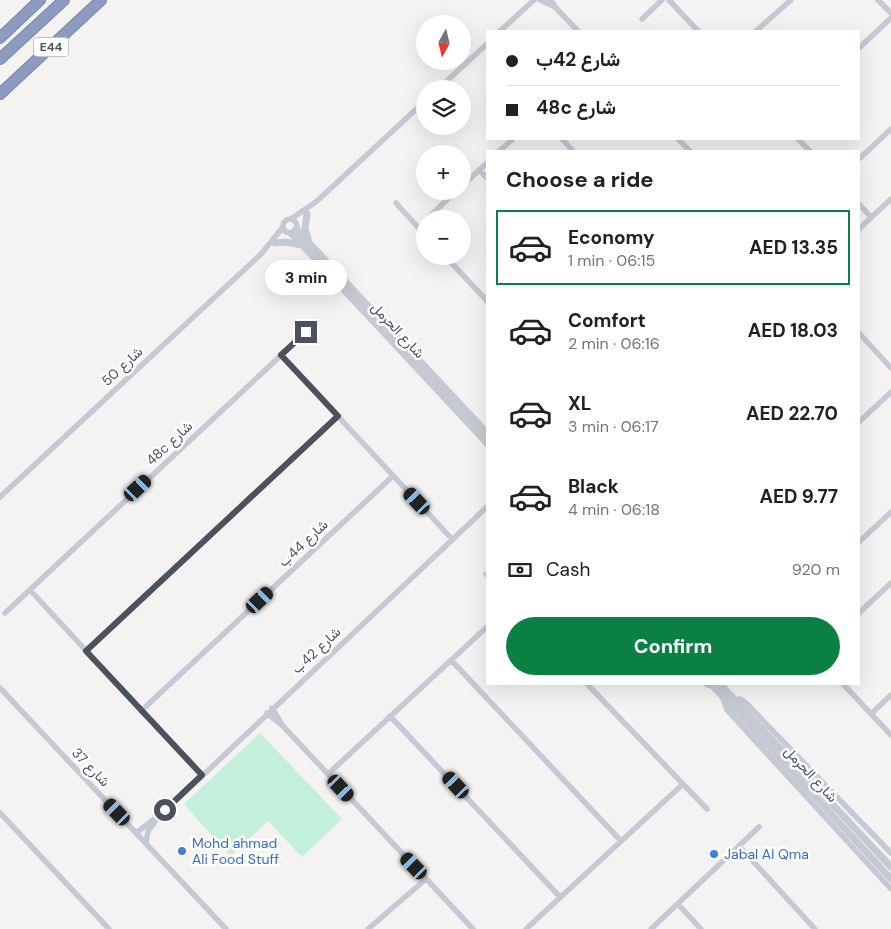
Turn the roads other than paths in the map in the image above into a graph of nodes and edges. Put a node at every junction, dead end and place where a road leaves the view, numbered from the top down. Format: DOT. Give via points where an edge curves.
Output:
graph roads {
  1 [pos="40,0"];
  2 [pos="64,0"];
  3 [pos="101,0"];
  4 [pos="534,0"];
  5 [pos="540,0"];
  6 [pos="551,0"];
  7 [pos="662,0"];
  8 [pos="669,0"];
  9 [pos="791,0"];
  10 [pos="878,0"];
  11 [pos="555,7"];
  12 [pos="891,13"];
  13 [pos="891,18"];
  14 [pos="642,19"];
  15 [pos="501,30"];
  16 [pos="577,30"];
  17 [pos="697,30"];
  18 [pos="757,30"];
  19 [pos="0,38"];
  20 [pos="486,45"];
  21 [pos="860,47"];
  22 [pos="0,59"];
  23 [pos="448,80"];
  24 [pos="0,94"];
  25 [pos="416,109"];
  26 [pos="891,129"];
  27 [pos="512,140"];
  28 [pos="563,140"];
  29 [pos="679,140"];
  30 [pos="799,140"];
  31 [pos="501,150"];
  32 [pos="572,150"];
  33 [pos="689,150"];
  34 [pos="809,150"];
  35 [pos="860,159"];
  36 [pos="486,164"];
  37 [pos="479,170"];
  38 [pos="486,177"];
  39 [pos="471,178"];
  40 [pos="891,199"];
  41 [pos="447,200"];
  42 [pos="316,201"];
  43 [pos="396,203"];
  44 [pos="860,205"];
  45 [pos="436,210"];
  46 [pos="306,214"];
  47 [pos="871,217"];
  48 [pos="291,219"];
  49 [pos="416,225"];
  50 [pos="283,227"];
  51 [pos="860,228"];
  52 [pos="293,230"];
  53 [pos="275,244"];
  54 [pos="305,244"];
  55 [pos="261,254"];
  56 [pos="453,265"];
  57 [pos="486,300"];
  58 [pos="306,332"];
  59 [pos="860,334"];
  60 [pos="281,355"];
  61 [pos="891,368"];
  62 [pos="891,392"];
  63 [pos="338,416"];
  64 [pos="860,421"];
  65 [pos="486,432"];
  66 [pos="486,442"];
  67 [pos="393,476"];
  68 [pos="0,497"];
  69 [pos="486,508"];
  70 [pos="891,512"];
  71 [pos="452,539"];
  72 [pos="860,541"];
  73 [pos="891,583"];
  74 [pos="30,590"];
  75 [pos="860,612"];
  76 [pos="5,613"];
  77 [pos="486,628"];
  78 [pos="86,651"];
  79 [pos="451,660"];
  80 [pos="589,685"];
  81 [pos="715,685"];
  82 [pos="727,685"];
  83 [pos="844,685"];
  84 [pos="0,688"];
  85 [pos="726,695"];
  86 [pos="891,695"];
  87 [pos="735,700"];
  88 [pos="142,711"];
  89 [pos="270,711"];
  90 [pos="871,714"];
  91 [pos="390,716"];
  92 [pos="891,735"];
  93 [pos="328,774"];
  94 [pos="202,775"];
  95 [pos="683,784"];
  96 [pos="830,791"];
  97 [pos="831,802"];
  98 [pos="707,808"];
  99 [pos="0,813"];
  100 [pos="161,814"];
  101 [pos="759,827"];
  102 [pos="136,833"];
  103 [pos="621,841"];
  104 [pos="146,843"];
  105 [pos="738,846"];
  106 [pos="891,853"];
  107 [pos="891,867"];
  108 [pos="424,877"];
  109 [pos="891,879"];
  110 [pos="891,889"];
  111 [pos="560,897"];
  112 [pos="678,904"];
  113 [pos="109,929"];
  114 [pos="226,929"];
  115 [pos="368,929"];
  116 [pos="473,929"];
  117 [pos="526,929"];
  118 [pos="651,929"];
  119 [pos="701,929"];
  120 [pos="815,929"];
  1 -- 19 [label="highway"];
  2 -- 22 [label="highway, E44"];
  3 -- 24 [label="highway, E44"];
  4 -- 15 [label="street"];
  5 -- 11 [label="street"];
  6 -- 11 [label="street"];
  7 -- 14 [label="street"];
  8 -- 17 [label="street"];
  9 -- 18 [label="street"];
  10 -- 12 [label="street"];
  11 -- 16 [label="street"];
  13 -- 21 [label="street"];
  20 -- 23 [label="street"];
  25 -- 42 [label="street"];
  26 -- 35 [label="street"];
  27 -- 31 [label="street"];
  28 -- 32 [label="street"];
  29 -- 33 [label="street"];
  30 -- 34 [label="street"];
  36 -- 37 [label="street"];
  37 -- 38 [label="street"];
  37 -- 39 [label="street"];
  40 -- 47 [label="street"];
  41 -- 45 [label="street"];
  42 -- 46 [label="street, شارع 50"];
  42 -- 48 [label="street, شارع 50"];
  43 -- 49 [label="street"];
  44 -- 47 [label="street"];
  46 -- 52 [label="street, شارع 50"];
  46 -- 54 [label="street"];
  47 -- 51 [label="street"];
  48 -- 50 [label="street, شارع 50" via="286,220"];
  48 -- 52 [label="street" via="294,221"];
  50 -- 52 [label="street"];
  50 -- 55 [label="street, شارع 50"];
  52 -- 53 [label="street, شارع 50"];
  52 -- 54 [label="street, شارع الحرمل"];
  53 -- 54 [label="street"];
  53 -- 55 [label="street, شارع 50"];
  54 -- 65 [label="street, شارع الحرمل"];
  54 -- 66 [label="street, شارع الحرمل"];
  55 -- 68 [label="street, شارع 50"];
  56 -- 57 [label="street"];
  58 -- 60 [label="street, 48c شارع"];
  59 -- 61 [label="street"];
  60 -- 63 [label="street"];
  60 -- 74 [label="street, 48c شارع"];
  62 -- 64 [label="street"];
  63 -- 67 [label="street"];
  63 -- 78 [label="street"];
  67 -- 71 [label="street"];
  67 -- 88 [label="street, شارع 44ب"];
  69 -- 71 [label="street, شارع 42ب"];
  70 -- 72 [label="street"];
  71 -- 89 [label="street, شارع 42ب"];
  73 -- 75 [label="street"];
  74 -- 76 [label="street, 48c شارع"];
  74 -- 78 [label="street"];
  77 -- 79 [label="street"];
  78 -- 88 [label="street"];
  79 -- 91 [label="street"];
  79 -- 103 [label="street"];
  80 -- 95 [label="street"];
  81 -- 85 [label="street, شارع الحرمل"];
  82 -- 85 [label="street"];
  83 -- 90 [label="street"];
  84 -- 102 [label="street, شارع 37"];
  85 -- 87 [label="street, شارع الحرمل"];
  85 -- 109 [label="street, شارع الحرمل"];
  85 -- 110 [label="street" via="727,710"];
  86 -- 90 [label="street"];
  87 -- 96 [label="street" via="745,702"];
  87 -- 97 [label="street, شارع الحرمل"];
  88 -- 94 [label="street"];
  89 -- 93 [label="street"];
  89 -- 94 [label="street, شارع 42ب"];
  90 -- 92 [label="street"];
  91 -- 93 [label="street"];
  91 -- 111 [label="street"];
  93 -- 108 [label="street"];
  94 -- 100 [label="street, شارع 42ب"];
  95 -- 98 [label="street"];
  95 -- 103 [label="street"];
  96 -- 97 [label="street"];
  96 -- 106 [label="street"];
  97 -- 107 [label="street, شارع الحرمل"];
  99 -- 113 [label="street"];
  100 -- 102 [label="street, شارع 42ب"];
  100 -- 104 [label="street, شارع 42ب" via="148,832"];
  101 -- 105 [label="street"];
  102 -- 104 [label="street, شارع 37"];
  103 -- 111 [label="street"];
  104 -- 114 [label="street, شارع 37"];
  105 -- 112 [label="street"];
  105 -- 120 [label="street"];
  108 -- 115 [label="street"];
  108 -- 116 [label="street"];
  111 -- 117 [label="street"];
  112 -- 118 [label="street"];
  112 -- 119 [label="street"];
}
